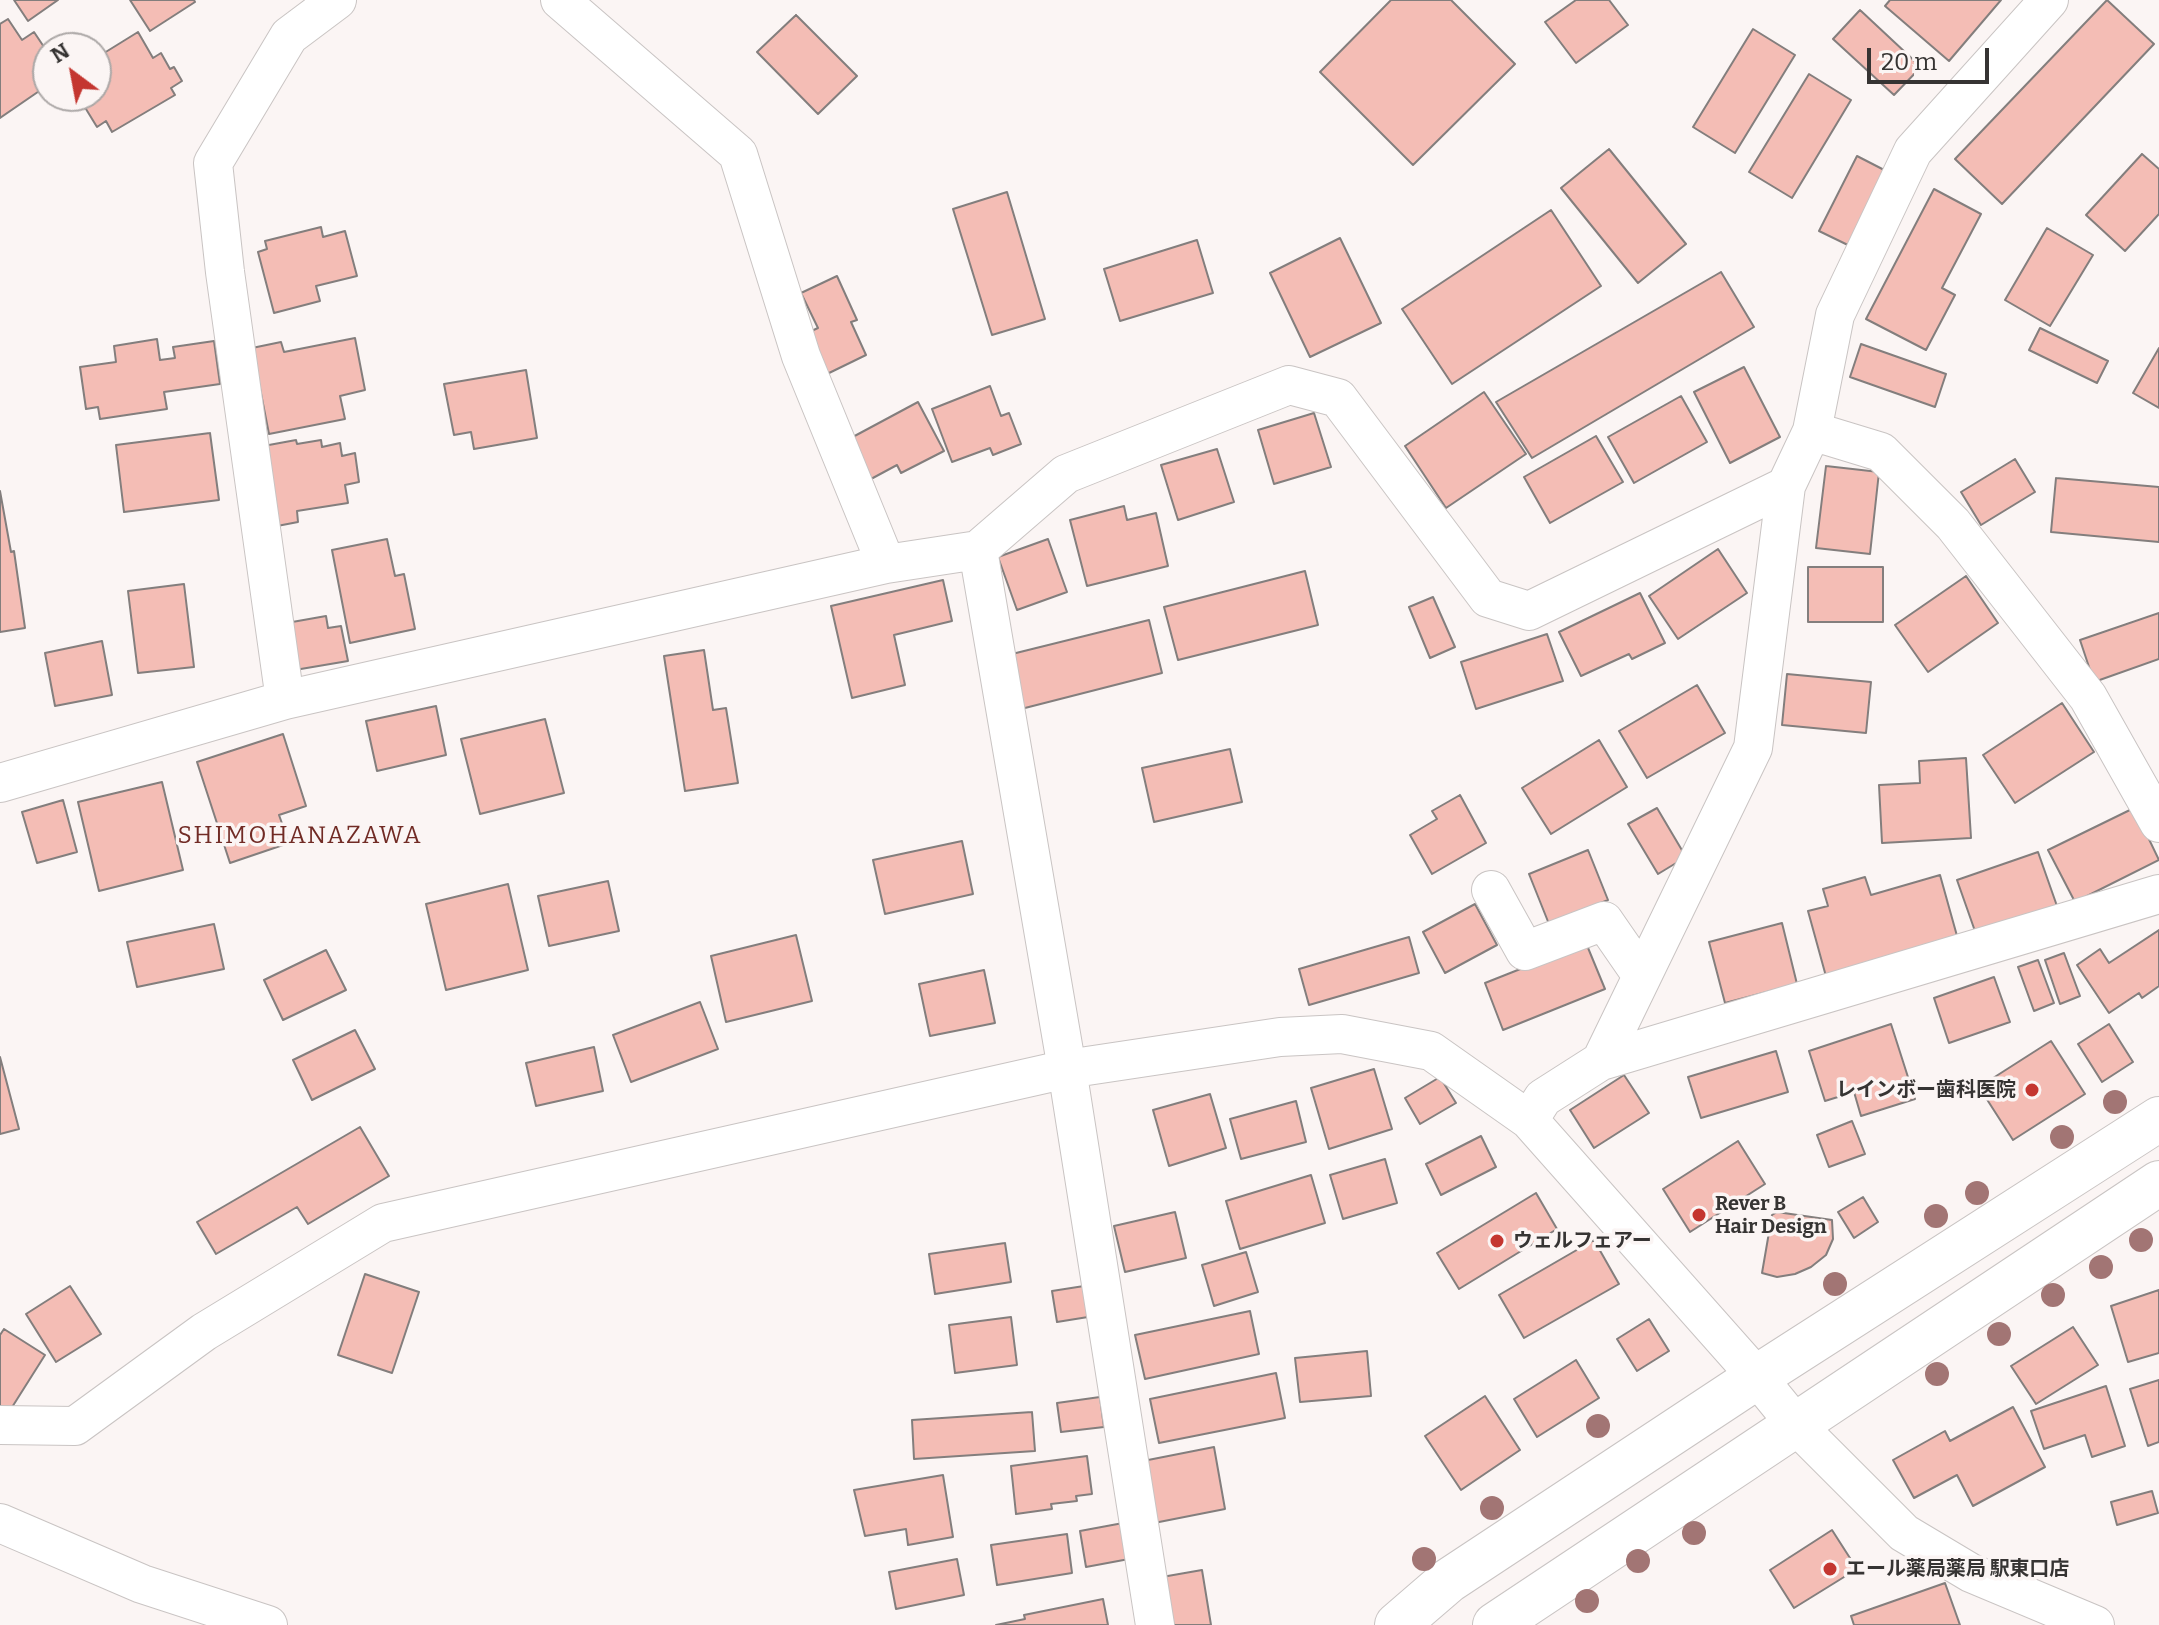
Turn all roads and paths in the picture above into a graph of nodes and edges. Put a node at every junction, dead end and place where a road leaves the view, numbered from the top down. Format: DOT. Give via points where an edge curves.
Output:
graph roads {
  1 [pos="337,0"];
  2 [pos="560,0"];
  3 [pos="2049,0"];
  4 [pos="1812,431"];
  5 [pos="1786,486"];
  6 [pos="978,550"];
  7 [pos="886,564"];
  8 [pos="285,700"];
  9 [pos="0,783"];
  10 [pos="2159,823"];
  11 [pos="1491,890"];
  12 [pos="2159,894"];
  13 [pos="1642,976"];
  14 [pos="1601,1061"];
  15 [pos="1067,1069"];
  16 [pos="2159,1119"];
  17 [pos="1529,1120"];
  18 [pos="2159,1183"];
  19 [pos="1757,1377"];
  20 [pos="0,1425"];
  21 [pos="1797,1426"];
  22 [pos="0,1523"];
  23 [pos="268,1625"];
  24 [pos="1155,1625"];
  25 [pos="1397,1625"];
  26 [pos="1495,1625"];
  27 [pos="2095,1625"];
  1 -- 8 [label="street" via="289,36 213,163"];
  2 -- 7 [label="street" via="738,154 801,356"];
  3 -- 4 [label="street" via="1913,151 1835,315"];
  4 -- 5 [label="street"];
  4 -- 10 [label="street" via="1881,452 1953,524 2088,697"];
  5 -- 6 [label="street" via="1529,611 1488,598 1338,398 1289,385 1066,474"];
  5 -- 13 [label="street" via="1753,748"];
  6 -- 7 [label="street"];
  6 -- 15 [label="street"];
  7 -- 8 [label="street"];
  8 -- 9 [label="street"];
  11 -- 13 [label="street" via="1525,951 1604,921"];
  12 -- 14 [label="street"];
  13 -- 14 [label="street"];
  14 -- 17 [label="street" via="1543,1098"];
  15 -- 17 [label="street" via="1280,1037 1342,1034 1431,1051"];
  15 -- 20 [label="street" via="383,1223 204,1332 75,1426"];
  15 -- 24 [label="street"];
  16 -- 19 [label="street"];
  17 -- 19 [label="street"];
  18 -- 21 [label="street"];
  19 -- 21 [label="street"];
  19 -- 25 [label="street" via="1448,1581"];
  21 -- 26 [label="street"];
  21 -- 27 [label="street" via="1904,1533 1971,1573"];
  22 -- 23 [label="street" via="142,1584"];
}
